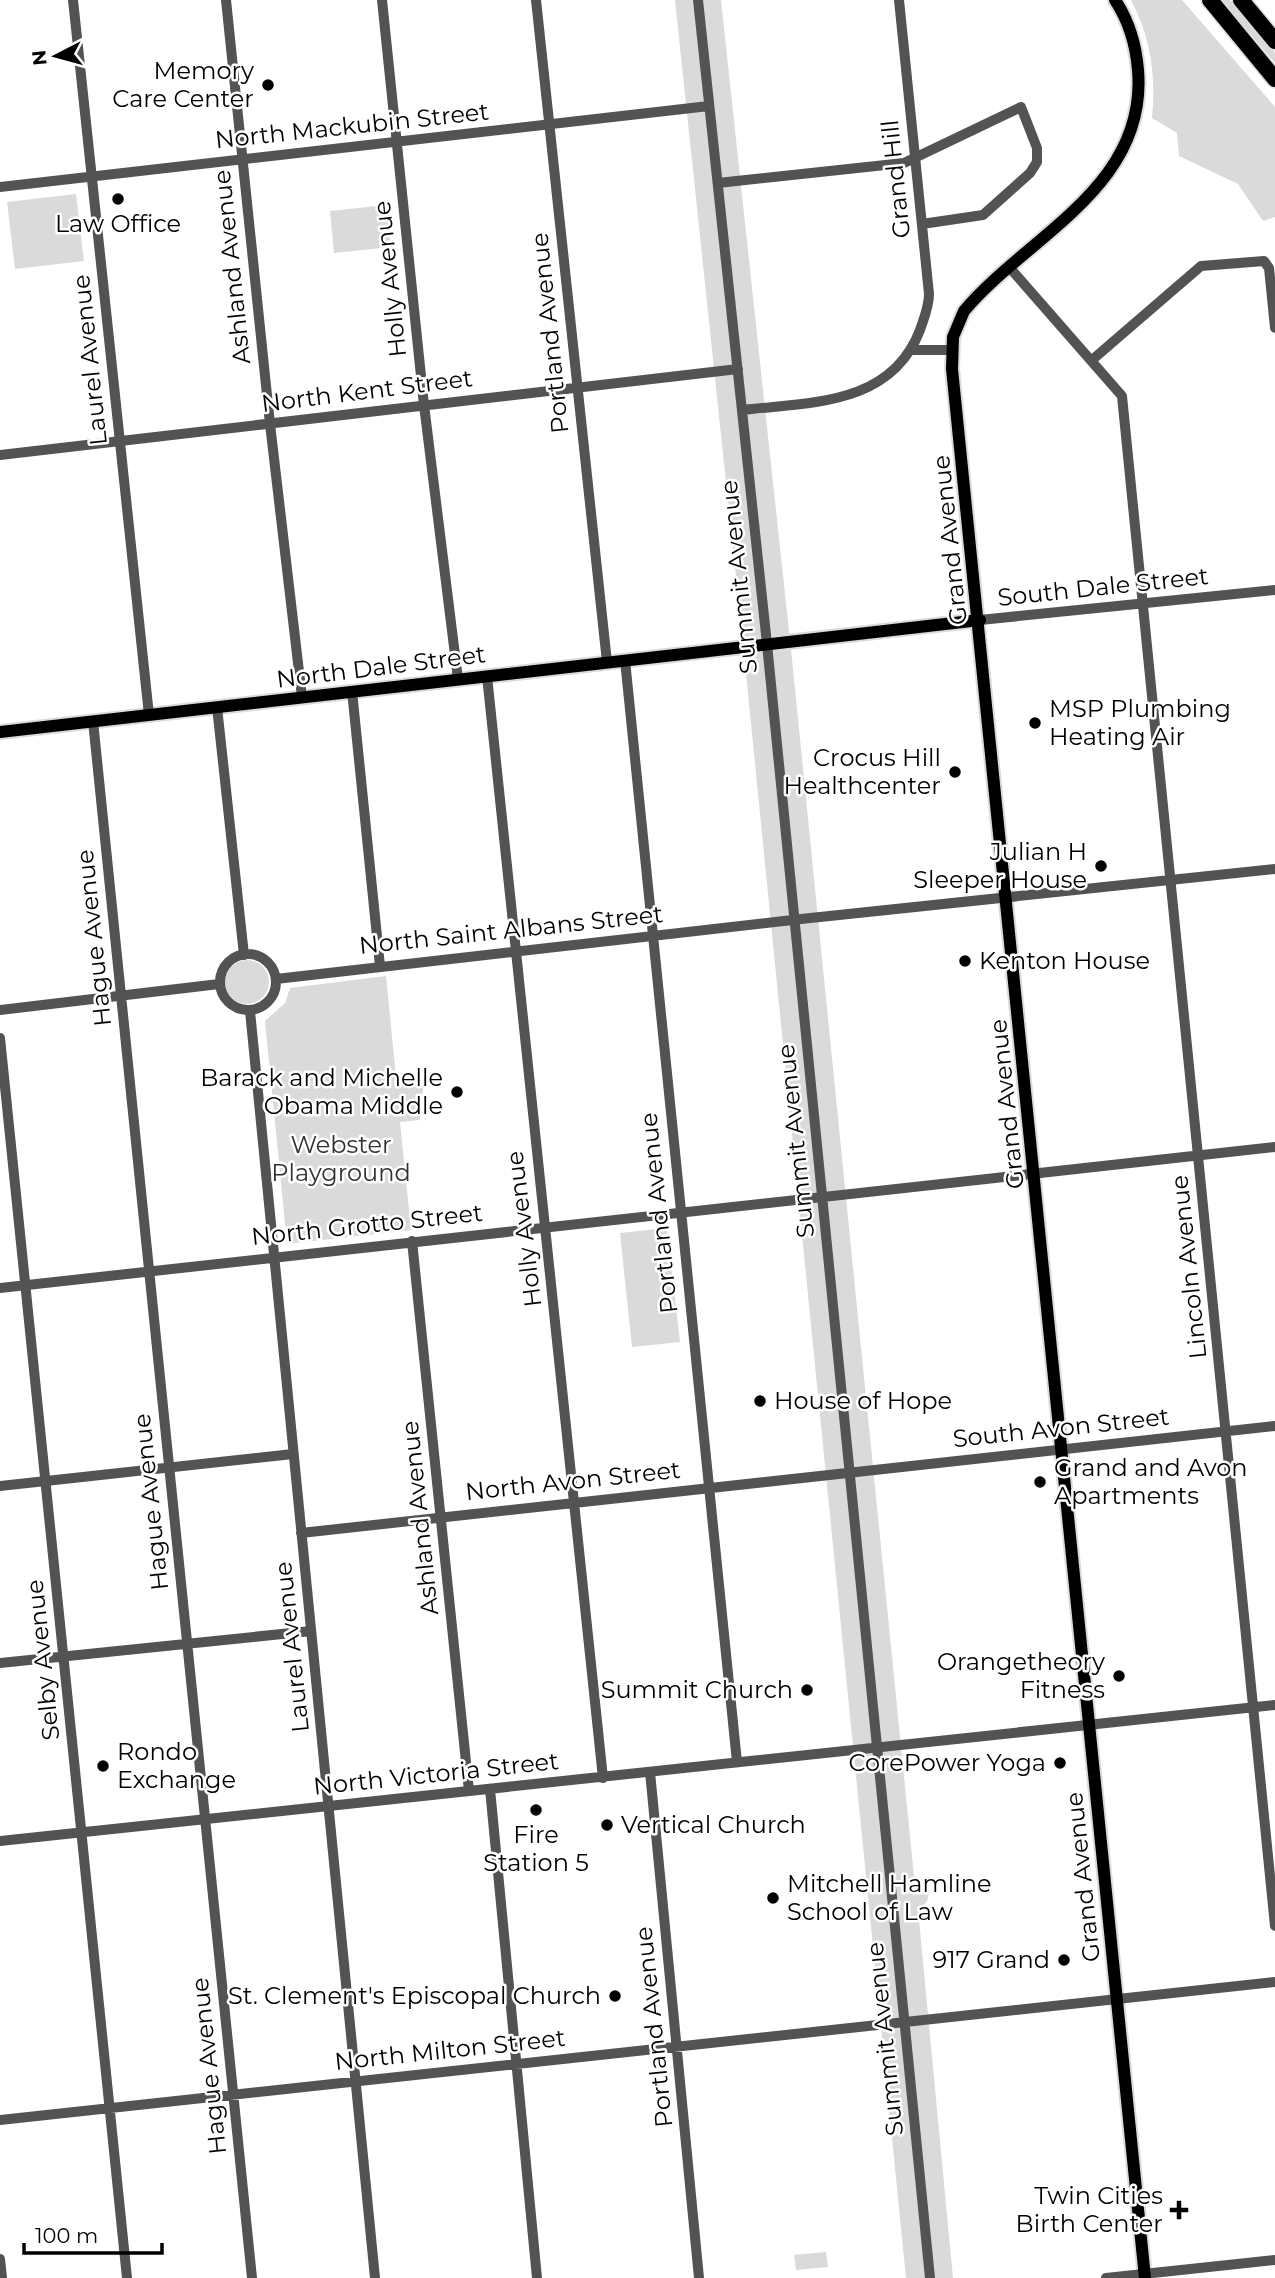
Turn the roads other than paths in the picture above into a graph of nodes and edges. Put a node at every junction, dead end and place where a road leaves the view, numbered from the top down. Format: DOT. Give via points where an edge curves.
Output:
graph roads {
  1 [pos="73,0"];
  2 [pos="226,0"];
  3 [pos="382,0"];
  4 [pos="536,0"];
  5 [pos="698,0"];
  6 [pos="899,0"];
  7 [pos="1115,0"];
  8 [pos="1210,0"];
  9 [pos="1241,0"];
  10 [pos="1275,40"];
  11 [pos="1275,78"];
  12 [pos="709,106"];
  13 [pos="549,124"];
  14 [pos="397,143"];
  15 [pos="242,159"];
  16 [pos="915,159"];
  17 [pos="91,177"];
  18 [pos="718,183"];
  19 [pos="0,187"];
  20 [pos="922,224"];
  21 [pos="1010,268"];
  22 [pos="1275,328"];
  23 [pos="912,350"];
  24 [pos="952,350"];
  25 [pos="1092,360"];
  26 [pos="738,369"];
  27 [pos="578,387"];
  28 [pos="424,405"];
  29 [pos="743,410"];
  30 [pos="270,424"];
  31 [pos="120,441"];
  32 [pos="0,456"];
  33 [pos="1275,590"];
  34 [pos="1143,604"];
  35 [pos="979,621"];
  36 [pos="768,644"];
  37 [pos="625,660"];
  38 [pos="607,662"];
  39 [pos="487,676"];
  40 [pos="458,679"];
  41 [pos="352,691"];
  42 [pos="302,697"];
  43 [pos="217,707"];
  44 [pos="149,715"];
  45 [pos="93,721"];
  46 [pos="0,732"];
  47 [pos="1275,869"];
  48 [pos="1170,881"];
  49 [pos="1007,897"];
  50 [pos="795,919"];
  51 [pos="652,936"];
  52 [pos="516,951"];
  53 [pos="244,955"];
  54 [pos="380,966"];
  55 [pos="276,979"];
  56 [pos="219,984"];
  57 [pos="121,997"];
  58 [pos="0,1010"];
  59 [pos="250,1011"];
  60 [pos="0,1038"];
  61 [pos="1275,1147"];
  62 [pos="1198,1156"];
  63 [pos="1034,1173"];
  64 [pos="822,1196"];
  65 [pos="680,1211"];
  66 [pos="545,1226"];
  67 [pos="412,1241"];
  68 [pos="273,1256"];
  69 [pos="149,1270"];
  70 [pos="26,1285"];
  71 [pos="0,1287"];
  72 [pos="1275,1426"];
  73 [pos="1226,1432"];
  74 [pos="1062,1449"];
  75 [pos="293,1454"];
  76 [pos="169,1467"];
  77 [pos="851,1472"];
  78 [pos="46,1481"];
  79 [pos="0,1486"];
  80 [pos="710,1487"];
  81 [pos="575,1502"];
  82 [pos="441,1517"];
  83 [pos="301,1533"];
  84 [pos="311,1631"];
  85 [pos="187,1643"];
  86 [pos="63,1656"];
  87 [pos="0,1663"];
  88 [pos="1275,1705"];
  89 [pos="1254,1707"];
  90 [pos="1089,1724"];
  91 [pos="877,1747"];
  92 [pos="737,1762"];
  93 [pos="650,1772"];
  94 [pos="603,1778"];
  95 [pos="490,1789"];
  96 [pos="469,1791"];
  97 [pos="329,1806"];
  98 [pos="205,1820"];
  99 [pos="81,1832"];
  100 [pos="0,1842"];
  101 [pos="1275,1926"];
  102 [pos="1275,1982"];
  103 [pos="1116,1999"];
  104 [pos="904,2021"];
  105 [pos="677,2047"];
  106 [pos="517,2065"];
  107 [pos="356,2081"];
  108 [pos="233,2095"];
  109 [pos="110,2108"];
  110 [pos="0,2120"];
  111 [pos="0,2259"];
  112 [pos="1275,2260"];
  113 [pos="1144,2276"];
  114 [pos="2,2278"];
  115 [pos="127,2278"];
  116 [pos="252,2278"];
  117 [pos="375,2278"];
  118 [pos="537,2278"];
  119 [pos="699,2278"];
  120 [pos="930,2278"];
  121 [pos="1106,2278"];
  1 -- 17 [label="street, Laurel Avenue"];
  2 -- 15 [label="street, Ashland Avenue"];
  3 -- 14 [label="street, Holly Avenue"];
  4 -- 13 [label="street, Portland Avenue"];
  5 -- 12 [label="street, Summit Avenue"];
  6 -- 16 [label="street, Grand Hill"];
  7 -- 21 [label="main road, Grand Avenue" via="1137,60 1138,97 1131,128 1115,165 1095,192"];
  8 -- 11 [label="highway"];
  9 -- 10 [label="highway"];
  12 -- 13 [label="street, North Mackubin Street"];
  12 -- 18 [label="street, Summit Avenue"];
  13 -- 14 [label="street, North Mackubin Street"];
  13 -- 27 [label="street, Portland Avenue"];
  14 -- 15 [label="street, North Mackubin Street"];
  14 -- 28 [label="street, Holly Avenue"];
  15 -- 17 [label="street, North Mackubin Street"];
  15 -- 30 [label="street, Ashland Avenue"];
  16 -- 18 [label="street"];
  16 -- 20 [label="street, Grand Hill"];
  16 -- 20 [label="street" via="1021,107 1037,148 1037,162 1030,173 983,215"];
  17 -- 19 [label="street, North Mackubin Street"];
  17 -- 31 [label="street, Laurel Avenue"];
  18 -- 26 [label="street, Summit Avenue"];
  20 -- 23 [label="street, Grand Hill" via="929,301"];
  21 -- 24 [label="main road, Grand Avenue" via="964,311"];
  21 -- 25 [label="street, Lincoln Avenue"];
  22 -- 25 [label="street" via="1269,268 1264,261 1201,266"];
  23 -- 24 [label="street"];
  23 -- 29 [label="street" via="861,392"];
  24 -- 35 [label="main road, Grand Avenue"];
  25 -- 34 [label="street, Lincoln Avenue" via="1122,396"];
  26 -- 27 [label="street, North Kent Street"];
  26 -- 29 [label="street, Summit Avenue"];
  27 -- 28 [label="street, North Kent Street"];
  27 -- 38 [label="street, Portland Avenue"];
  28 -- 30 [label="street, North Kent Street"];
  28 -- 40 [label="street, Holly Avenue"];
  29 -- 36 [label="street, Summit Avenue"];
  30 -- 31 [label="street, North Kent Street"];
  30 -- 42 [label="street, Ashland Avenue"];
  31 -- 32 [label="street, North Kent Street"];
  31 -- 44 [label="street, Laurel Avenue"];
  33 -- 34 [label="street, South Dale Street"];
  34 -- 35 [label="street, South Dale Street"];
  34 -- 48 [label="street, Lincoln Avenue"];
  35 -- 36 [label="main road, South Dale Street"];
  35 -- 49 [label="main road, Grand Avenue"];
  36 -- 37 [label="main road, North Dale Street"];
  36 -- 50 [label="street, Summit Avenue"];
  37 -- 38 [label="main road, North Dale Street"];
  37 -- 51 [label="street, Portland Avenue"];
  38 -- 39 [label="main road, North Dale Street"];
  39 -- 40 [label="main road, North Dale Street"];
  39 -- 52 [label="street, Holly Avenue"];
  40 -- 41 [label="main road, North Dale Street"];
  41 -- 42 [label="main road, North Dale Street"];
  41 -- 54 [label="street"];
  42 -- 43 [label="main road, North Dale Street"];
  43 -- 44 [label="main road, North Dale Street"];
  43 -- 53 [label="street"];
  44 -- 45 [label="main road, North Dale Street"];
  45 -- 46 [label="main road, North Dale Street"];
  45 -- 57 [label="street, Hague Avenue"];
  47 -- 48 [label="street, North Saint Albans Street"];
  48 -- 49 [label="street, North Saint Albans Street"];
  48 -- 62 [label="street, Lincoln Avenue"];
  49 -- 50 [label="street, North Saint Albans Street"];
  49 -- 63 [label="main road, Grand Avenue"];
  50 -- 51 [label="street, North Saint Albans Street"];
  50 -- 64 [label="street, Summit Avenue"];
  51 -- 52 [label="street, North Saint Albans Street"];
  51 -- 65 [label="street, Portland Avenue"];
  52 -- 54 [label="street, North Saint Albans Street"];
  52 -- 66 [label="street, Holly Avenue"];
  53 -- 55 [label="street" via="263,958"];
  53 -- 56 [label="street" via="224,966"];
  54 -- 55 [label="street, North Saint Albans Street"];
  55 -- 59 [label="street" via="272,997"];
  56 -- 57 [label="street"];
  56 -- 59 [label="street" via="229,1004"];
  57 -- 58 [label="street"];
  57 -- 69 [label="street, Hague Avenue"];
  59 -- 68 [label="street, Laurel Avenue"];
  60 -- 70 [label="street, Selby Avenue"];
  61 -- 62 [label="street, North Grotto Street"];
  62 -- 63 [label="street, North Grotto Street"];
  62 -- 73 [label="street, Lincoln Avenue"];
  63 -- 64 [label="street, North Grotto Street"];
  63 -- 74 [label="main road, Grand Avenue"];
  64 -- 65 [label="street, North Grotto Street"];
  64 -- 77 [label="street, Summit Avenue"];
  65 -- 66 [label="street, North Grotto Street"];
  65 -- 80 [label="street, Portland Avenue"];
  66 -- 67 [label="street, North Grotto Street"];
  66 -- 81 [label="street, Holly Avenue"];
  67 -- 68 [label="street, North Grotto Street"];
  67 -- 82 [label="street, Ashland Avenue"];
  68 -- 69 [label="street, North Grotto Street"];
  68 -- 75 [label="street, Laurel Avenue"];
  69 -- 70 [label="street, North Grotto Street"];
  69 -- 76 [label="street, Hague Avenue"];
  70 -- 71 [label="street, North Grotto Street"];
  70 -- 78 [label="street, Selby Avenue"];
  72 -- 73 [label="street, South Avon Street"];
  73 -- 74 [label="street, South Avon Street"];
  73 -- 89 [label="street, Lincoln Avenue"];
  74 -- 77 [label="street, South Avon Street"];
  74 -- 90 [label="main road, Grand Avenue"];
  75 -- 76 [label="street"];
  75 -- 83 [label="street, Laurel Avenue"];
  76 -- 78 [label="street"];
  76 -- 85 [label="street, Hague Avenue"];
  77 -- 80 [label="street, North Avon Street"];
  77 -- 91 [label="street, Summit Avenue"];
  78 -- 79 [label="street"];
  78 -- 86 [label="street, Selby Avenue"];
  80 -- 81 [label="street, North Avon Street"];
  80 -- 92 [label="street, Portland Avenue"];
  81 -- 82 [label="street, North Avon Street"];
  81 -- 94 [label="street, Holly Avenue"];
  82 -- 83 [label="street, North Avon Street"];
  82 -- 96 [label="street, Ashland Avenue"];
  83 -- 84 [label="street, Laurel Avenue"];
  84 -- 85 [label="street"];
  84 -- 97 [label="street, Laurel Avenue"];
  85 -- 86 [label="street"];
  85 -- 98 [label="street, Hague Avenue"];
  86 -- 87 [label="street"];
  86 -- 99 [label="street, Selby Avenue"];
  88 -- 89 [label="street, North Victoria Street"];
  89 -- 90 [label="street, North Victoria Street"];
  89 -- 101 [label="street, Lincoln Avenue"];
  90 -- 91 [label="street, North Victoria Street"];
  90 -- 103 [label="main road, Grand Avenue"];
  91 -- 92 [label="street, North Victoria Street"];
  91 -- 104 [label="street, Summit Avenue"];
  92 -- 93 [label="street, North Victoria Street"];
  93 -- 94 [label="street, North Victoria Street"];
  93 -- 105 [label="street, Portland Avenue"];
  94 -- 95 [label="street, North Victoria Street"];
  95 -- 96 [label="street, North Victoria Street"];
  95 -- 106 [label="street"];
  96 -- 97 [label="street, North Victoria Street"];
  97 -- 98 [label="street, North Victoria Street"];
  97 -- 107 [label="street, Laurel Avenue"];
  98 -- 99 [label="street, North Victoria Street"];
  98 -- 108 [label="street, Hague Avenue"];
  99 -- 100 [label="street, North Victoria Street"];
  99 -- 109 [label="street, Selby Avenue"];
  102 -- 103 [label="street, North Milton Street"];
  103 -- 104 [label="street, North Milton Street"];
  103 -- 113 [label="main road, Grand Avenue"];
  104 -- 105 [label="street, North Milton Street"];
  104 -- 120 [label="street, Summit Avenue"];
  105 -- 106 [label="street, North Milton Street"];
  105 -- 119 [label="street, Portland Avenue"];
  106 -- 107 [label="street, North Milton Street"];
  106 -- 118 [label="street"];
  107 -- 108 [label="street, North Milton Street"];
  107 -- 117 [label="street, Laurel Avenue"];
  108 -- 109 [label="street, North Milton Street"];
  108 -- 116 [label="street, Hague Avenue"];
  109 -- 110 [label="street, North Milton Street"];
  109 -- 115 [label="street, Selby Avenue"];
  111 -- 114 [label="street"];
  112 -- 113 [label="street"];
  113 -- 121 [label="street"];
}
